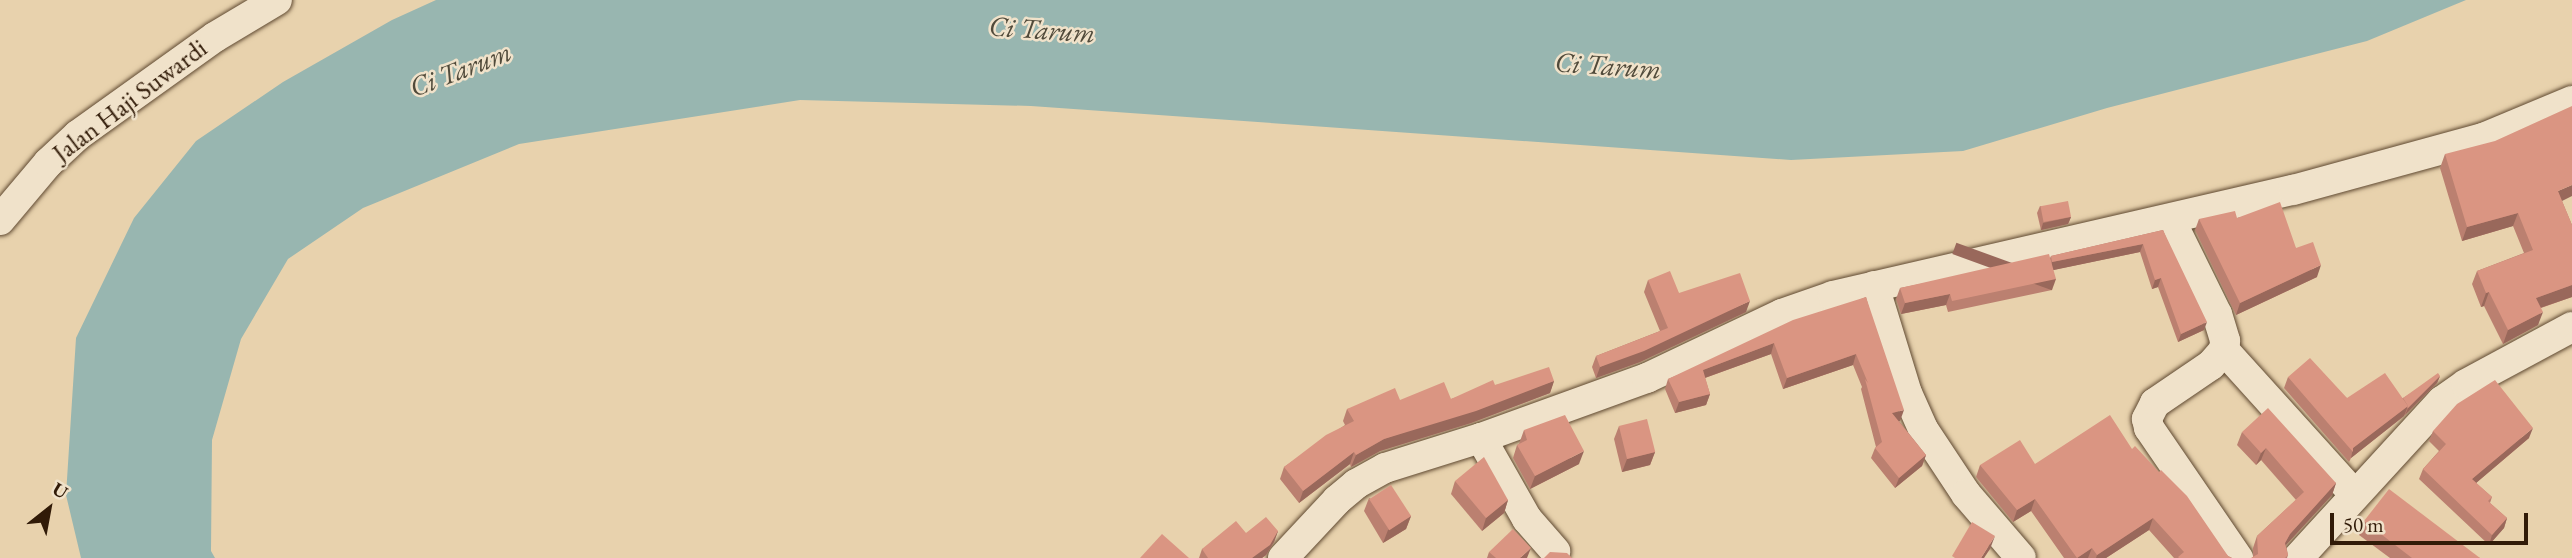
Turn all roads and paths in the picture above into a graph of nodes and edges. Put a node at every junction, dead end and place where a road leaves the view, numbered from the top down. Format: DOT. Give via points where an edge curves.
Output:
graph roads {
  1 [pos="276,0"];
  2 [pos="2572,101"];
  3 [pos="2170,219"];
  4 [pos="0,220"];
  5 [pos="1874,286"];
  6 [pos="2572,327"];
  7 [pos="2224,350"];
  8 [pos="1481,438"];
  9 [pos="2354,494"];
  10 [pos="1555,551"];
  11 [pos="2009,553"];
  12 [pos="1283,558"];
  13 [pos="2238,558"];
  14 [pos="2298,558"];
  1 -- 4 [label="street, Jalan Haji Suwardi" via="215,37 78,135"];
  2 -- 3 [label="street" via="2483,138"];
  3 -- 5 [label="street"];
  3 -- 7 [label="street" via="2217,314"];
  5 -- 8 [label="street" via="1782,314 1647,377"];
  5 -- 11 [label="street" via="1923,429"];
  6 -- 9 [label="street" via="2442,401"];
  7 -- 9 [label="street"];
  7 -- 13 [label="street" via="2211,365 2155,403 2147,419"];
  8 -- 10 [label="street" via="1527,519"];
  8 -- 12 [label="street" via="1385,468 1356,484"];
  9 -- 14 [label="street"];
}
